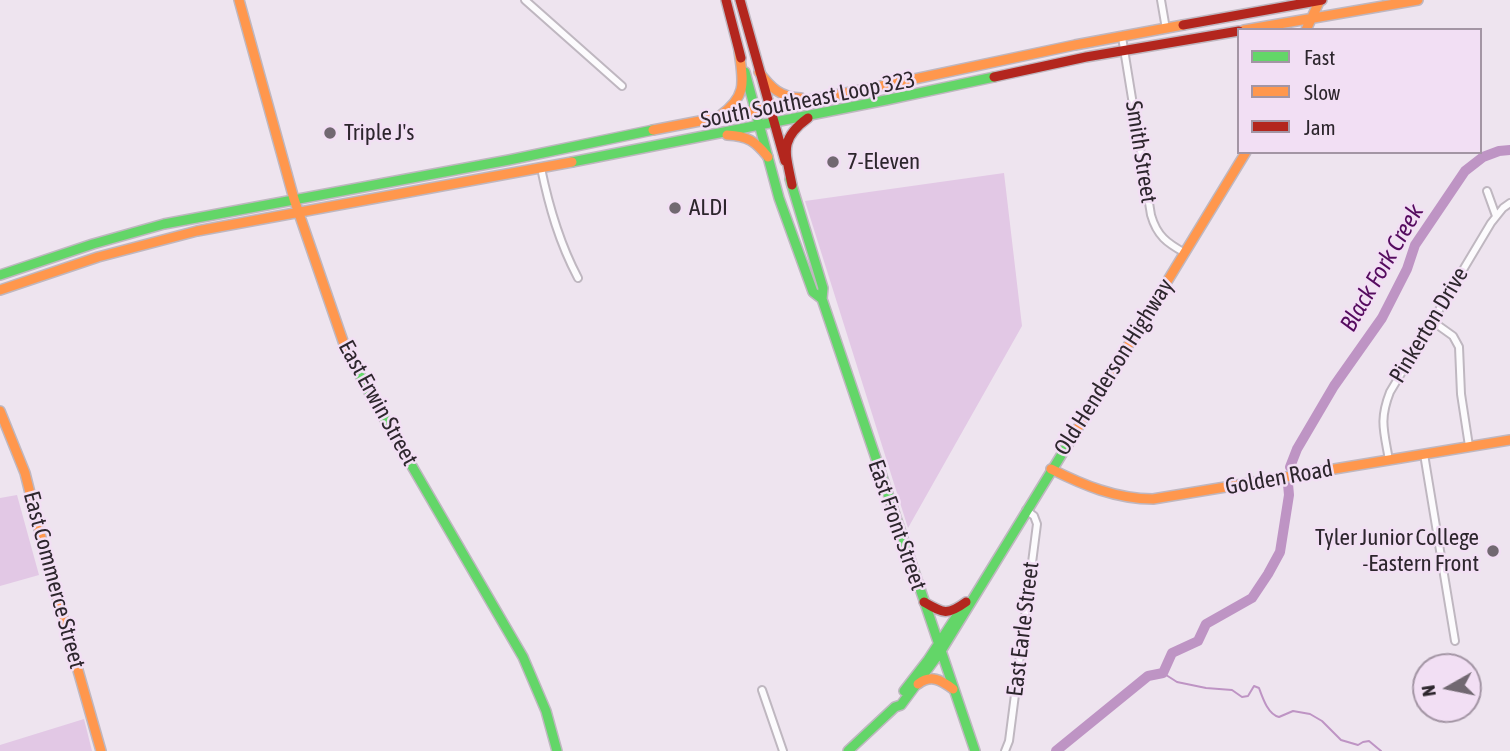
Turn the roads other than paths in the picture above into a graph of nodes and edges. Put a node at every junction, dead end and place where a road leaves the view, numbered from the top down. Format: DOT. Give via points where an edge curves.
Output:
graph roads {
  1 [pos="239,0"];
  2 [pos="525,0"];
  3 [pos="726,0"];
  4 [pos="740,0"];
  5 [pos="1161,0"];
  6 [pos="1321,0"];
  7 [pos="1418,0"];
  8 [pos="1312,19"];
  9 [pos="1258,27"];
  10 [pos="1253,28"];
  11 [pos="1262,28"];
  12 [pos="1307,28"];
  13 [pos="1166,29"];
  14 [pos="1237,31"];
  15 [pos="1122,37"];
  16 [pos="1124,50"];
  17 [pos="740,51"];
  18 [pos="971,68"];
  19 [pos="760,72"];
  20 [pos="973,82"];
  21 [pos="622,86"];
  22 [pos="817,99"];
  23 [pos="769,108"];
  24 [pos="755,111"];
  25 [pos="814,114"];
  26 [pos="718,117"];
  27 [pos="773,121"];
  28 [pos="759,124"];
  29 [pos="699,136"];
  30 [pos="1245,154"];
  31 [pos="768,157"];
  32 [pos="541,168"];
  33 [pos="792,185"];
  34 [pos="1487,191"];
  35 [pos="294,199"];
  36 [pos="1510,203"];
  37 [pos="298,212"];
  38 [pos="1496,216"];
  39 [pos="1185,253"];
  40 [pos="0,275"];
  41 [pos="578,278"];
  42 [pos="0,290"];
  43 [pos="822,299"];
  44 [pos="1432,321"];
  45 [pos="0,411"];
  46 [pos="1510,440"];
  47 [pos="1469,446"];
  48 [pos="1424,454"];
  49 [pos="1389,460"];
  50 [pos="1051,469"];
  51 [pos="1026,510"];
  52 [pos="982,582"];
  53 [pos="924,601"];
  54 [pos="966,602"];
  55 [pos="1455,641"];
  56 [pos="939,647"];
  57 [pos="918,684"];
  58 [pos="954,689"];
  59 [pos="762,690"];
  60 [pos="895,707"];
  61 [pos="101,751"];
  62 [pos="557,751"];
  63 [pos="783,751"];
  64 [pos="848,751"];
  65 [pos="975,751"];
  66 [pos="1005,751"];
  1 -- 35 [label="main road, East Erwin Street"];
  2 -- 21 [label="street"];
  3 -- 17 [label="main road, East Front Street"];
  4 -- 19 [label="main road, East Front Street"];
  5 -- 13 [label="street"];
  6 -- 8 [label="main road"];
  6 -- 13 [label="main road, South Southeast Loop 323"];
  7 -- 8 [label="main road"];
  8 -- 9 [label="main road"];
  8 -- 12 [label="main road"];
  9 -- 10 [label="main road"];
  9 -- 11 [label="main road"];
  13 -- 15 [label="main road, South Southeast Loop 323"];
  14 -- 16 [label="main road, South Southeast Loop 323"];
  15 -- 16 [label="street, Smith Street"];
  15 -- 18 [label="main road, South Southeast Loop 323"];
  16 -- 20 [label="main road, South Southeast Loop 323"];
  16 -- 39 [label="street, Smith Street" via="1151,215 1163,238"];
  17 -- 24 [label="main road, East Front Street"];
  17 -- 26 [label="main road" via="742,95"];
  18 -- 20 [label="main road"];
  18 -- 22 [label="main road, South Southeast Loop 323"];
  19 -- 22 [label="main road" via="781,95"];
  19 -- 23 [label="main road, East Front Street"];
  20 -- 25 [label="main road, South Southeast Loop 323"];
  22 -- 23 [label="main road, South Southeast Loop 323"];
  23 -- 24 [label="main road, South Southeast Loop 323"];
  23 -- 27 [label="main road, East Front Street"];
  24 -- 26 [label="main road, South Southeast Loop 323"];
  24 -- 28 [label="main road, East Front Street"];
  25 -- 27 [label="main road, South Southeast Loop 323"];
  25 -- 33 [label="main road" via="794,127 787,140"];
  26 -- 35 [label="main road, South Southeast Loop 323"];
  27 -- 28 [label="main road, South Southeast Loop 323"];
  27 -- 33 [label="main road, East Front Street"];
  28 -- 29 [label="main road, South Southeast Loop 323"];
  28 -- 31 [label="main road, East Front Street"];
  29 -- 31 [label="main road" via="746,136"];
  29 -- 32 [label="main road, South Southeast Loop 323"];
  30 -- 39 [label="main road, Old Henderson Highway"];
  31 -- 43 [label="main road, East Front Street" via="813,292"];
  32 -- 37 [label="main road, South Southeast Loop 323"];
  32 -- 41 [label="street" via="555,229"];
  33 -- 43 [label="main road, East Front Street" via="823,288"];
  34 -- 38 [label="street"];
  35 -- 37 [label="main road, East Erwin Street"];
  35 -- 40 [label="main road, South Southeast Loop 323" via="152,227"];
  36 -- 38 [label="street, Pinkerton Drive"];
  37 -- 42 [label="main road, South Southeast Loop 323" via="147,242"];
  37 -- 62 [label="main road, East Erwin Street" via="344,344 523,657 544,704"];
  38 -- 44 [label="street, Pinkerton Drive"];
  39 -- 50 [label="main road, Old Henderson Highway"];
  43 -- 53 [label="main road, East Front Street"];
  44 -- 47 [label="street" via="1453,336 1459,347"];
  44 -- 49 [label="street, Pinkerton Drive" via="1383,409"];
  45 -- 61 [label="main road, East Commerce Street" via="25,473"];
  46 -- 47 [label="main road, Golden Road"];
  47 -- 48 [label="main road, Golden Road"];
  48 -- 49 [label="main road, Golden Road"];
  48 -- 55 [label="street"];
  49 -- 50 [label="main road, Golden Road" via="1147,499 1086,485"];
  50 -- 51 [label="main road, Old Henderson Highway"];
  51 -- 52 [label="main road, Old Henderson Highway"];
  51 -- 66 [label="street, East Earle Street" via="1037,524"];
  52 -- 54 [label="main road, Old Henderson Highway"];
  52 -- 56 [label="main road, Old Henderson Highway"];
  53 -- 54 [label="main road" via="945,613"];
  53 -- 56 [label="main road, East Front Street"];
  54 -- 56 [label="main road, Old Henderson Highway"];
  56 -- 57 [label="main road, Old Henderson Highway"];
  56 -- 58 [label="main road, East Front Street"];
  56 -- 60 [label="main road, Old Henderson Highway"];
  57 -- 58 [label="main road" via="934,677"];
  57 -- 60 [label="main road, Old Henderson Highway"];
  58 -- 65 [label="main road, East Front Street"];
  59 -- 63 [label="street"];
  60 -- 64 [label="main road, Old Henderson Highway"];
}
